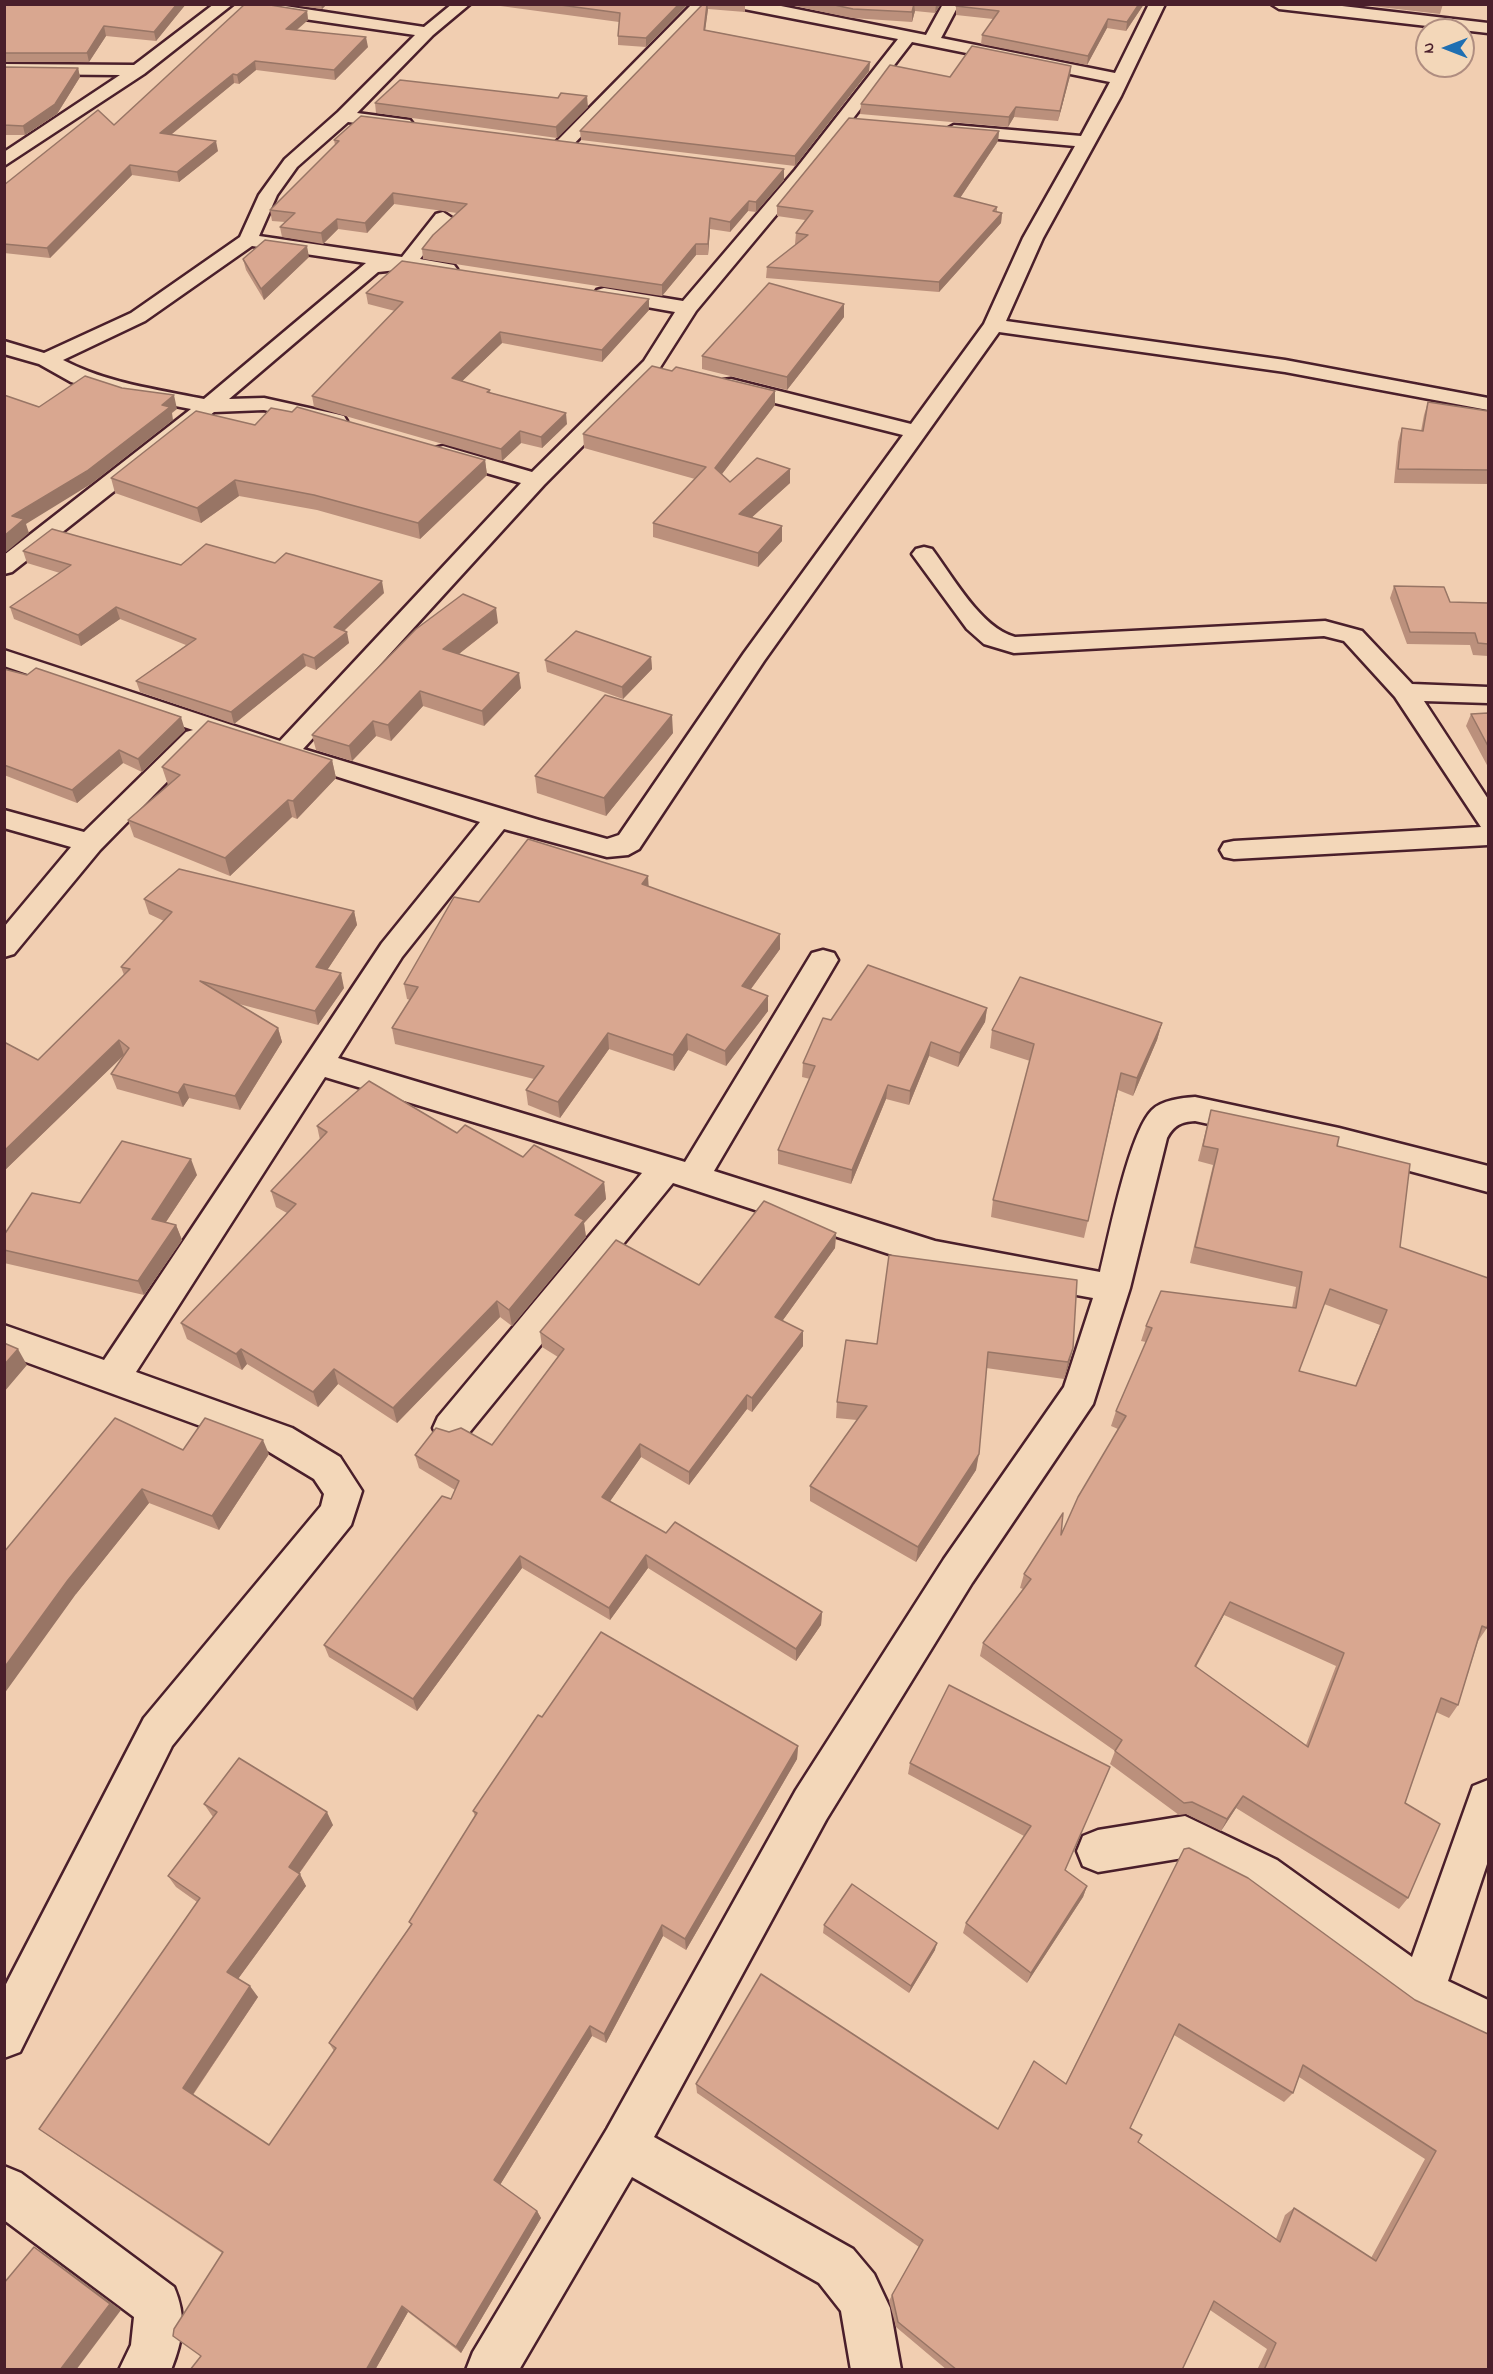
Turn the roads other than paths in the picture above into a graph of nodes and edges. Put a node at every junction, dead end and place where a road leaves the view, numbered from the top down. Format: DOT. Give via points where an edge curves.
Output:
graph roads {
  1 [pos="225,4"];
  2 [pos="462,4"];
  3 [pos="701,4"];
  4 [pos="744,4"];
  5 [pos="951,4"];
  6 [pos="1157,4"];
  7 [pos="1279,4"];
  8 [pos="250,6"];
  9 [pos="1488,28"];
  10 [pos="428,32"];
  11 [pos="909,36"];
  12 [pos="931,41"];
  13 [pos="4,69"];
  14 [pos="138,70"];
  15 [pos="1121,79"];
  16 [pos="344,116"];
  17 [pos="844,120"];
  18 [pos="867,122"];
  19 [pos="424,127"];
  20 [pos="936,128"];
  21 [pos="1086,142"];
  22 [pos="539,143"];
  23 [pos="562,146"];
  24 [pos="585,149"];
  25 [pos="4,161"];
  26 [pos="779,171"];
  27 [pos="801,174"];
  28 [pos="443,218"];
  29 [pos="248,240"];
  30 [pos="407,263"];
  31 [pos="466,272"];
  32 [pos="583,291"];
  33 [pos="688,308"];
  34 [pos="994,325"];
  35 [pos="4,347"];
  36 [pos="46,360"];
  37 [pos="652,365"];
  38 [pos="675,370"];
  39 [pos="709,379"];
  40 [pos="1488,404"];
  41 [pos="208,406"];
  42 [pos="357,428"];
  43 [pos="916,432"];
  44 [pos="424,447"];
  45 [pos="536,480"];
  46 [pos="924,555"];
  47 [pos="7,562"];
  48 [pos="4,657"];
  49 [pos="1405,692"];
  50 [pos="1488,695"];
  51 [pos="207,726"];
  52 [pos="285,752"];
  53 [pos="4,819"];
  54 [pos="497,819"];
  55 [pos="1488,820"];
  56 [pos="1488,836"];
  57 [pos="90,843"];
  58 [pos="1234,850"];
  59 [pos="4,947"];
  60 [pos="823,960"];
  61 [pos="320,1064"];
  62 [pos="679,1172"];
  63 [pos="1488,1179"];
  64 [pos="1113,1288"];
  65 [pos="4,1338"];
  66 [pos="112,1378"];
  67 [pos="451,1428"];
  68 [pos="1488,1801"];
  69 [pos="1098,1851"];
  70 [pos="1422,1992"];
  71 [pos="1488,2023"];
  72 [pos="4,2036"];
  73 [pos="624,2146"];
  74 [pos="4,2190"];
  75 [pos="144,2370"];
  76 [pos="491,2370"];
  77 [pos="876,2370"];
  1 -- 14 [label="street"];
  2 -- 10 [label="street"];
  3 -- 23 [label="street"];
  4 -- 11 [label="street"];
  5 -- 12 [label="street"];
  6 -- 15 [label="street"];
  7 -- 9 [label="street"];
  8 -- 10 [label="street"];
  10 -- 16 [label="street"];
  11 -- 12 [label="street"];
  11 -- 17 [label="street"];
  12 -- 15 [label="street"];
  13 -- 14 [label="street"];
  14 -- 25 [label="street"];
  15 -- 21 [label="street"];
  16 -- 19 [label="street"];
  16 -- 29 [label="street" via="291,163 268,195"];
  17 -- 18 [label="street"];
  17 -- 27 [label="street"];
  20 -- 21 [label="street"];
  21 -- 34 [label="street" via="1034,238"];
  22 -- 23 [label="street"];
  23 -- 24 [label="street"];
  26 -- 27 [label="street"];
  27 -- 33 [label="street"];
  28 -- 30 [label="street"];
  29 -- 30 [label="street"];
  29 -- 36 [label="street" via="138,317"];
  30 -- 31 [label="street"];
  30 -- 41 [label="street" via="374,267 357,278"];
  32 -- 33 [label="street"];
  33 -- 37 [label="street"];
  34 -- 40 [label="street" via="1285,366"];
  34 -- 43 [label="street"];
  35 -- 36 [label="street"];
  36 -- 41 [label="street" via="106,385"];
  37 -- 38 [label="street"];
  37 -- 45 [label="street"];
  39 -- 43 [label="street"];
  41 -- 42 [label="street" via="264,404"];
  41 -- 47 [label="street"];
  43 -- 54 [label="street" via="753,658 629,842 607,848"];
  44 -- 45 [label="street"];
  45 -- 52 [label="street"];
  46 -- 49 [label="street" via="976,624 993,639 1014,645 1325,628 1353,636"];
  48 -- 51 [label="street"];
  49 -- 50 [label="street"];
  49 -- 55 [label="street"];
  51 -- 52 [label="street"];
  51 -- 57 [label="street"];
  52 -- 54 [label="street"];
  53 -- 57 [label="street"];
  54 -- 61 [label="street" via="392,950"];
  56 -- 58 [label="street"];
  57 -- 59 [label="street"];
  60 -- 62 [label="street"];
  61 -- 62 [label="street"];
  61 -- 66 [label="street"];
  62 -- 64 [label="street" via="935,1256"];
  62 -- 67 [label="street"];
  63 -- 64 [label="street" via="1254,1121 1195,1109 1173,1111 1160,1120 1151,1138"];
  64 -- 73 [label="street" via="1080,1393 958,1571 811,1805"];
  65 -- 66 [label="street"];
  66 -- 72 [label="street" via="279,1439 327,1468 344,1491 338,1513 158,1732"];
  68 -- 70 [label="street"];
  69 -- 70 [label="street" via="1185,1836 1262,1875"];
  70 -- 71 [label="street"];
  73 -- 76 [label="street"];
  73 -- 77 [label="street" via="836,2266 862,2298"];
  74 -- 75 [label="street" via="157,2304 161,2321 155,2352"];
}
